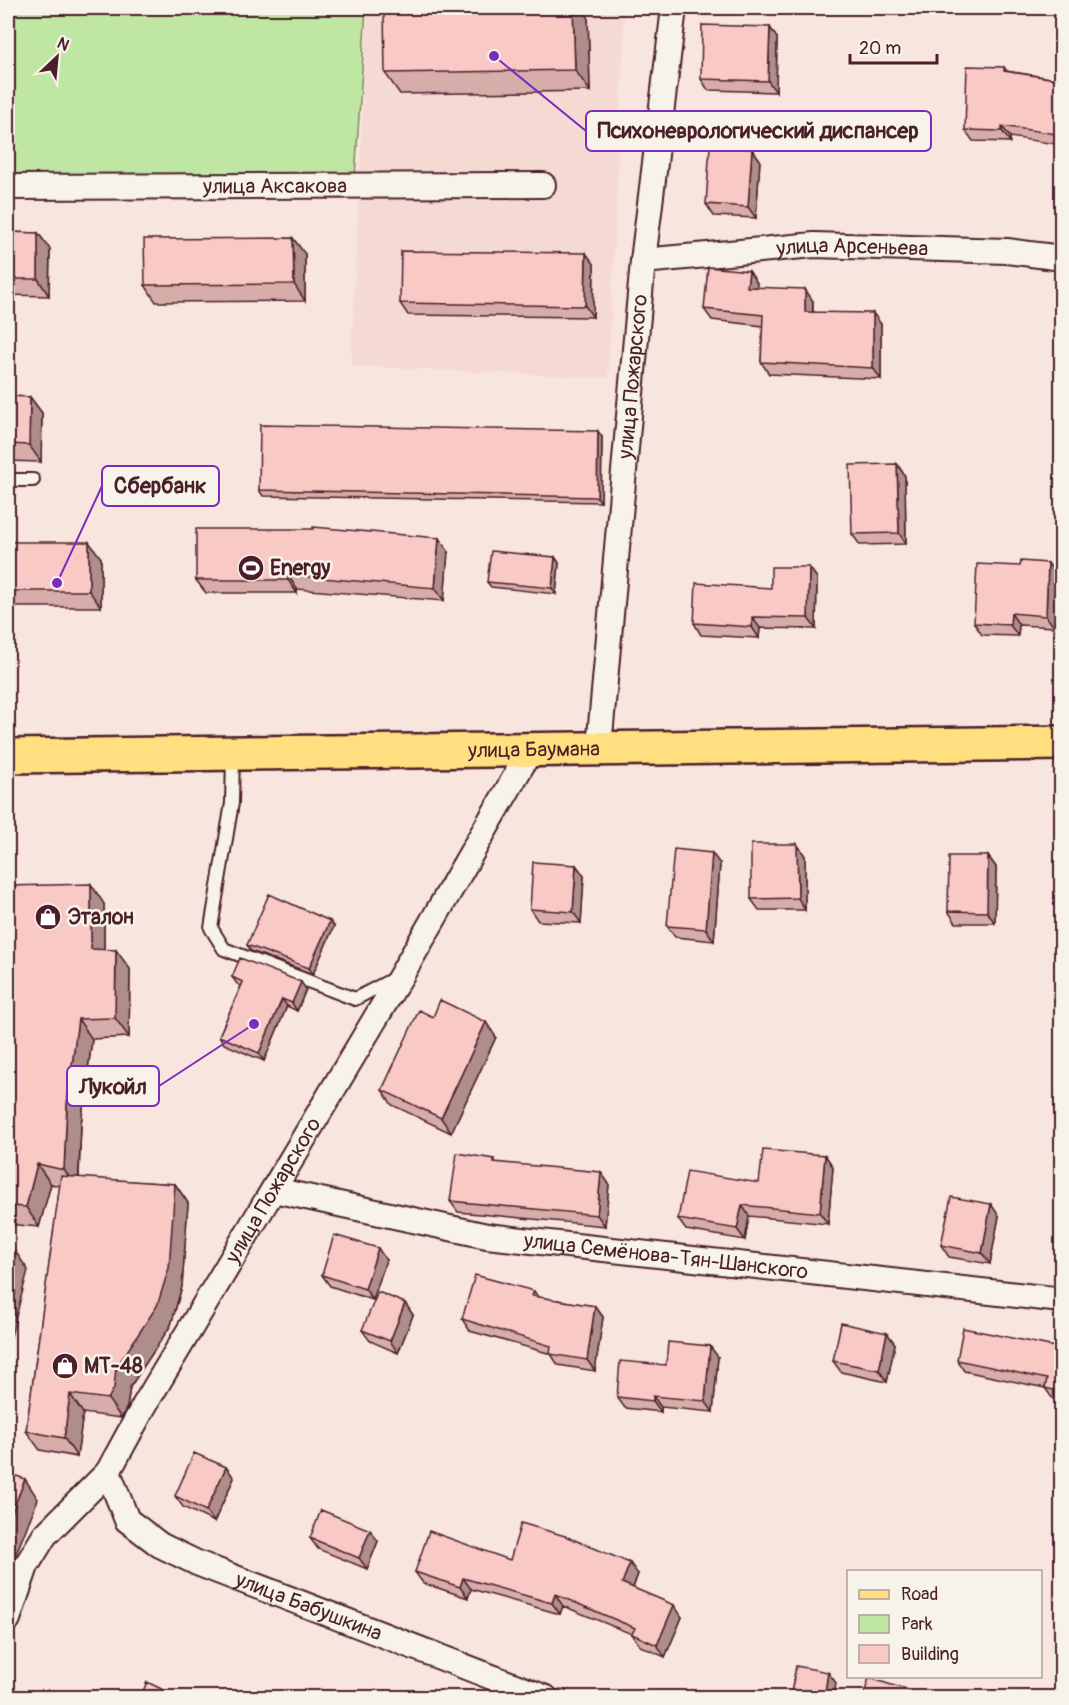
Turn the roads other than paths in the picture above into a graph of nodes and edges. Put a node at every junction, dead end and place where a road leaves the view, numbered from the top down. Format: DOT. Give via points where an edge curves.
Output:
graph roads {
  1 [pos="674,8"];
  2 [pos="543,185"];
  3 [pos="8,187"];
  4 [pos="1062,258"];
  5 [pos="644,261"];
  6 [pos="8,480"];
  7 [pos="33,480"];
  8 [pos="1062,743"];
  9 [pos="600,747"];
  10 [pos="530,751"];
  11 [pos="233,754"];
  12 [pos="8,756"];
  13 [pos="402,974"];
  14 [pos="274,1190"];
  15 [pos="1062,1300"];
  16 [pos="108,1472"];
  17 [pos="8,1619"];
  18 [pos="546,1698"];
  1 -- 5 [label="street, улица Пожарского"];
  2 -- 3 [label="street, улица Аксакова"];
  4 -- 5 [label="street, улица Арсеньева" via="1007,251 814,245"];
  5 -- 9 [label="street, улица Пожарского"];
  6 -- 7 [label="lane"];
  8 -- 9 [label="main road, улица Баумана"];
  9 -- 10 [label="main road, улица Баумана"];
  10 -- 11 [label="main road, улица Баумана"];
  10 -- 13 [label="street, улица Пожарского"];
  11 -- 12 [label="main road, улица Баумана"];
  11 -- 13 [label="lane" via="232,803 211,928 224,949 355,999"];
  13 -- 14 [label="street, улица Пожарского"];
  14 -- 15 [label="street, улица Семёнова-Тян-Шанского" via="487,1236"];
  14 -- 16 [label="street, улица Пожарского"];
  16 -- 17 [label="street, улица Пожарского" via="45,1534 26,1566"];
  16 -- 18 [label="street, улица Бабушкина" via="127,1520 160,1545 197,1563"];
}
